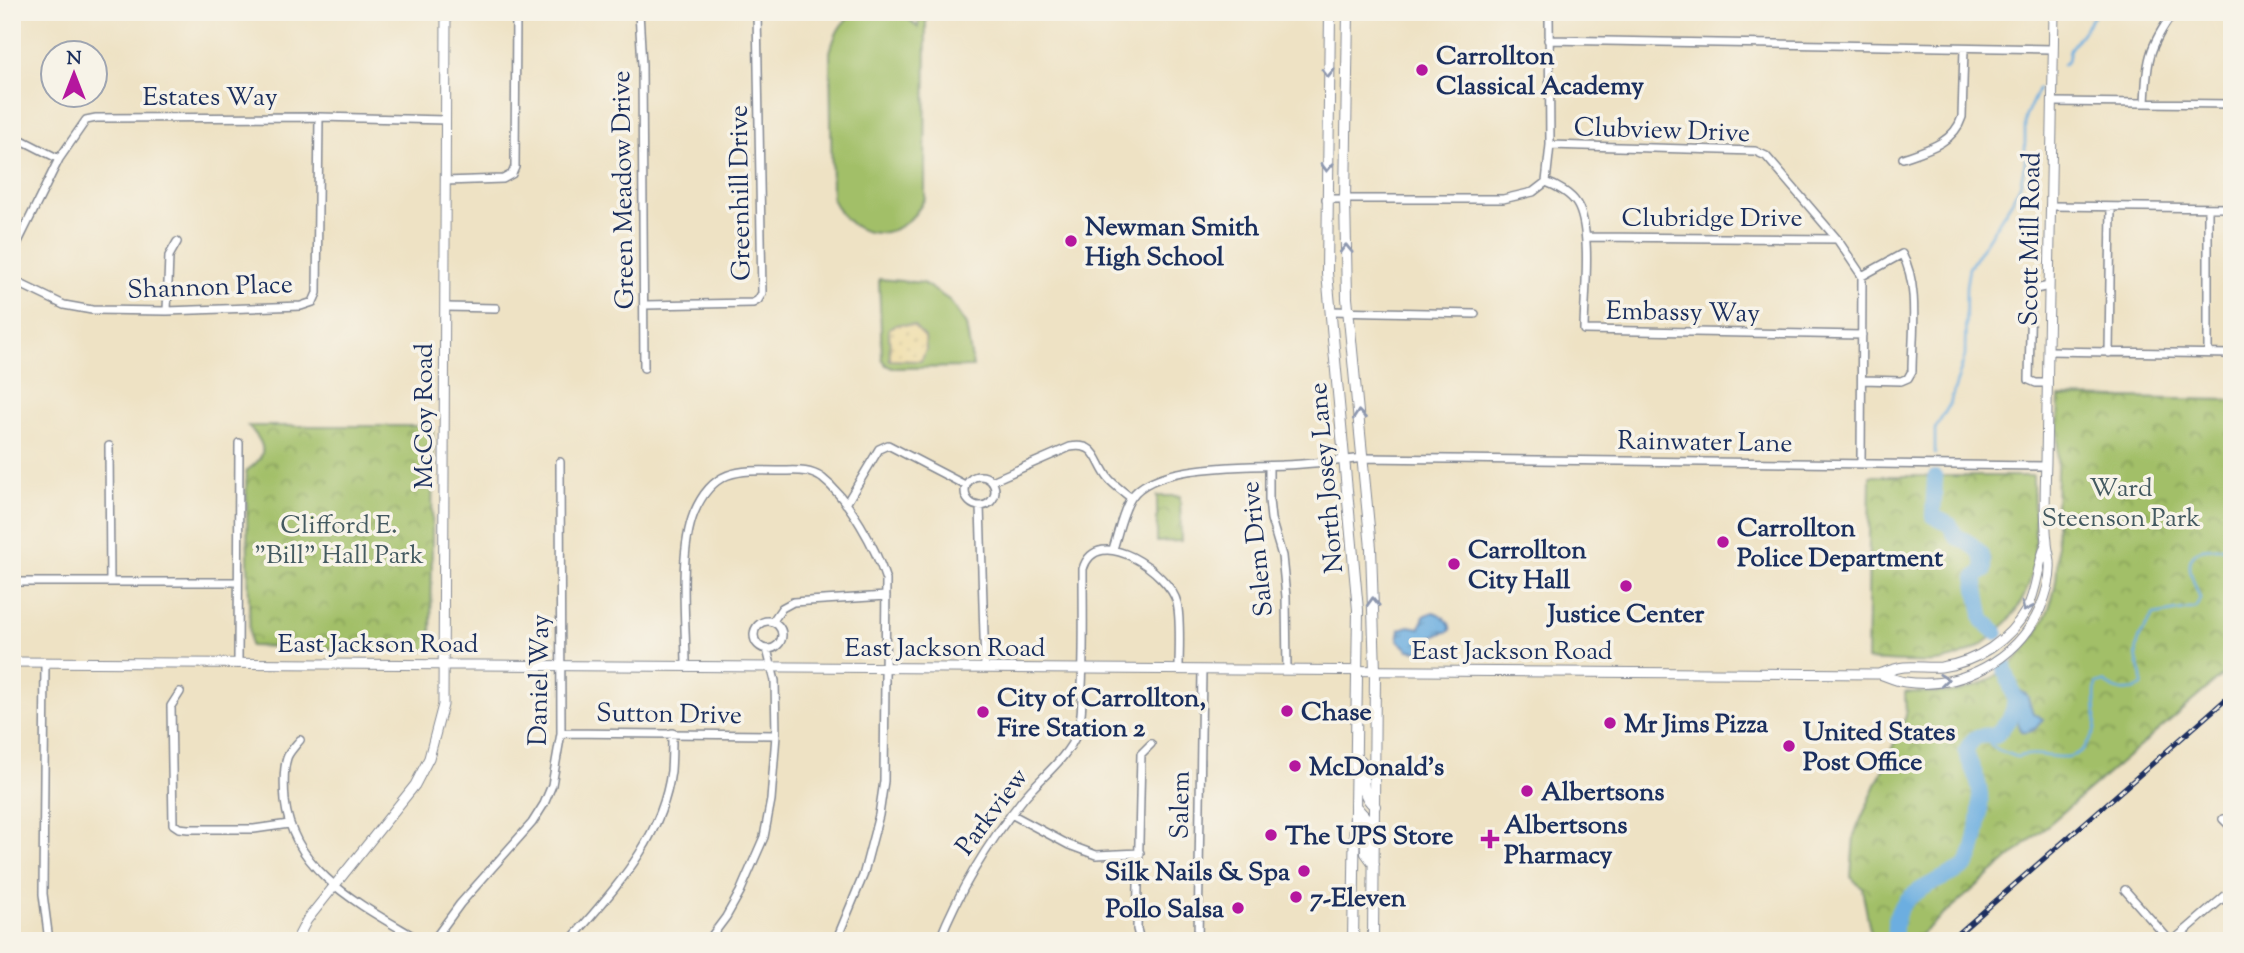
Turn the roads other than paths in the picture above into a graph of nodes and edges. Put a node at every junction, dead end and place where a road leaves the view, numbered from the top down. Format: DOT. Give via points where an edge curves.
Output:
graph roads {
  1 [pos="446,12"];
  2 [pos="516,12"];
  3 [pos="639,12"];
  4 [pos="757,12"];
  5 [pos="1330,12"];
  6 [pos="1348,12"];
  7 [pos="1549,12"];
  8 [pos="2053,12"];
  9 [pos="2174,12"];
  10 [pos="1548,40"];
  11 [pos="1964,49"];
  12 [pos="2053,49"];
  13 [pos="2052,102"];
  14 [pos="2145,103"];
  15 [pos="2232,104"];
  16 [pos="319,117"];
  17 [pos="446,120"];
  18 [pos="12,135"];
  19 [pos="1550,145"];
  20 [pos="1903,158"];
  21 [pos="59,159"];
  22 [pos="446,181"];
  23 [pos="1546,182"];
  24 [pos="1326,199"];
  25 [pos="1345,199"];
  26 [pos="2050,206"];
  27 [pos="2111,206"];
  28 [pos="2208,208"];
  29 [pos="2232,208"];
  30 [pos="1586,237"];
  31 [pos="1837,239"];
  32 [pos="177,242"];
  33 [pos="12,254"];
  34 [pos="1862,276"];
  35 [pos="12,280"];
  36 [pos="2049,286"];
  37 [pos="645,305"];
  38 [pos="444,307"];
  39 [pos="496,308"];
  40 [pos="167,311"];
  41 [pos="1330,311"];
  42 [pos="1348,312"];
  43 [pos="1475,314"];
  44 [pos="1862,335"];
  45 [pos="2048,351"];
  46 [pos="2109,353"];
  47 [pos="2208,353"];
  48 [pos="2232,354"];
  49 [pos="644,368"];
  50 [pos="1862,380"];
  51 [pos="2048,383"];
  52 [pos="239,443"];
  53 [pos="108,446"];
  54 [pos="1364,458"];
  55 [pos="1344,460"];
  56 [pos="560,462"];
  57 [pos="1861,464"];
  58 [pos="1269,466"];
  59 [pos="2046,466"];
  60 [pos="992,481"];
  61 [pos="965,485"];
  62 [pos="1131,498"];
  63 [pos="846,504"];
  64 [pos="981,506"];
  65 [pos="2046,542"];
  66 [pos="1113,549"];
  67 [pos="12,582"];
  68 [pos="110,582"];
  69 [pos="238,582"];
  70 [pos="886,596"];
  71 [pos="773,621"];
  72 [pos="767,649"];
  73 [pos="12,662"];
  74 [pos="45,662"];
  75 [pos="238,664"];
  76 [pos="443,664"];
  77 [pos="559,666"];
  78 [pos="686,666"];
  79 [pos="770,667"];
  80 [pos="887,667"];
  81 [pos="985,668"];
  82 [pos="1083,669"];
  83 [pos="1179,669"];
  84 [pos="1202,670"];
  85 [pos="1287,670"];
  86 [pos="1358,670"];
  87 [pos="1375,671"];
  88 [pos="1878,674"];
  89 [pos="180,692"];
  90 [pos="561,733"];
  91 [pos="672,733"];
  92 [pos="776,735"];
  93 [pos="300,740"];
  94 [pos="1151,744"];
  95 [pos="1357,757"];
  96 [pos="1375,806"];
  97 [pos="1356,807"];
  98 [pos="1011,814"];
  99 [pos="2223,819"];
  100 [pos="289,824"];
  101 [pos="2232,828"];
  102 [pos="1140,853"];
  103 [pos="1374,864"];
  104 [pos="333,886"];
  105 [pos="2125,890"];
  106 [pos="2232,890"];
  107 [pos="48,941"];
  108 [pos="296,941"];
  109 [pos="421,941"];
  110 [pos="433,941"];
  111 [pos="570,941"];
  112 [pos="708,941"];
  113 [pos="836,941"];
  114 [pos="939,941"];
  115 [pos="1140,941"];
  116 [pos="1198,941"];
  117 [pos="1353,941"];
  118 [pos="1373,941"];
  119 [pos="2171,941"];
  1 -- 17 [label="street, McCoy Road"];
  2 -- 22 [label="street" via="515,167 503,179"];
  3 -- 37 [label="street, Green Meadow Drive"];
  4 -- 37 [label="street, Greenhill Drive" via="762,293 753,303"];
  5 -- 24 [label="main road, North Josey Lane, one-way"];
  6 -- 25 [label="main road, North Josey Lane"];
  7 -- 10 [label="street"];
  8 -- 12 [label="street, Scott Mill Road"];
  9 -- 14 [label="street" via="2151,48"];
  10 -- 11 [label="street"];
  10 -- 19 [label="street"];
  11 -- 12 [label="street"];
  11 -- 20 [label="street" via="1959,127 1947,139"];
  12 -- 13 [label="street, Scott Mill Road"];
  13 -- 14 [label="street"];
  13 -- 26 [label="street, Scott Mill Road"];
  14 -- 15 [label="street"];
  16 -- 17 [label="street, Estates Way"];
  16 -- 21 [label="street, Estates Way" via="96,118 86,121"];
  16 -- 40 [label="street, Shannon Place" via="317,293 313,302"];
  17 -- 22 [label="street, McCoy Road"];
  18 -- 21 [label="street"];
  19 -- 23 [label="street"];
  19 -- 31 [label="street, Clubview Drive" via="1755,150 1766,156"];
  21 -- 33 [label="street, Estates Way"];
  22 -- 38 [label="street, McCoy Road"];
  23 -- 25 [label="street" via="1533,192 1503,199"];
  23 -- 30 [label="street, Embassy Way" via="1576,202"];
  24 -- 25 [label="street"];
  24 -- 41 [label="main road, North Josey Lane"];
  42 -- 25 [label="main road, North Josey Lane, one-way"];
  26 -- 27 [label="street"];
  26 -- 36 [label="street, Scott Mill Road"];
  27 -- 28 [label="street"];
  27 -- 46 [label="street"];
  28 -- 29 [label="street"];
  28 -- 47 [label="street"];
  30 -- 31 [label="street, Clubridge Drive"];
  30 -- 44 [label="street, Embassy Way" via="1584,330"];
  31 -- 34 [label="street, Clubview Drive"];
  32 -- 40 [label="street" via="169,256"];
  34 -- 44 [label="street"];
  34 -- 50 [label="street" via="1902,254 1906,261 1912,277 1912,371 1901,381"];
  35 -- 40 [label="street, Shannon Place" via="64,305"];
  36 -- 45 [label="street, Scott Mill Road"];
  36 -- 51 [label="street" via="2031,290 2029,380"];
  37 -- 49 [label="street, Green Meadow Drive"];
  38 -- 39 [label="street"];
  38 -- 76 [label="street, McCoy Road"];
  41 -- 42 [label="street"];
  41 -- 55 [label="main road, North Josey Lane"];
  42 -- 43 [label="street"];
  54 -- 42 [label="main road, North Josey Lane, one-way"];
  44 -- 50 [label="street"];
  45 -- 46 [label="street"];
  45 -- 51 [label="street, Scott Mill Road"];
  46 -- 47 [label="street"];
  47 -- 48 [label="street"];
  50 -- 57 [label="street"];
  51 -- 59 [label="street, Scott Mill Road"];
  52 -- 69 [label="street"];
  53 -- 68 [label="street"];
  54 -- 55 [label="street, Rainwater Lane"];
  54 -- 57 [label="street, Rainwater Lane"];
  87 -- 54 [label="main road, North Josey Lane, one-way"];
  55 -- 58 [label="street, Rainwater Lane"];
  55 -- 86 [label="main road, North Josey Lane" via="1358,610"];
  56 -- 77 [label="street, Daniel Way"];
  57 -- 59 [label="street, Rainwater Lane"];
  58 -- 62 [label="street, Rainwater Lane" via="1169,475"];
  58 -- 85 [label="street, Salem Drive" via="1271,519 1282,556 1286,597"];
  59 -- 65 [label="street, East Jackson Road"];
  60 -- 61 [label="street" via="979,475"];
  60 -- 62 [label="street" via="1080,445 1092,450 1110,479"];
  60 -- 64 [label="street" via="993,499"];
  61 -- 63 [label="street" via="888,445 879,449"];
  61 -- 64 [label="street" via="967,500"];
  62 -- 66 [label="street"];
  63 -- 70 [label="street" via="881,562"];
  63 -- 78 [label="street" via="825,480 807,471 740,470 705,491 689,528"];
  64 -- 81 [label="street"];
  65 -- 88 [label="street, East Jackson Road, one-way" via="2028,607 1987,651 1958,664 1904,667"];
  88 -- 65 [label="street, East Jackson Road, one-way" via="1905,682 1941,682 1963,678 1998,660 2029,629 2040,609 2051,561"];
  66 -- 82 [label="street, Parkview" via="1091,554 1083,569"];
  66 -- 83 [label="street" via="1166,581 1177,603"];
  67 -- 68 [label="street"];
  68 -- 69 [label="street"];
  69 -- 75 [label="street"];
  70 -- 71 [label="street" via="793,603 782,608"];
  70 -- 80 [label="street"];
  71 -- 72 [label="street" via="782,637 777,646"];
  71 -- 72 [label="street" via="760,622 753,634 759,646"];
  72 -- 79 [label="street"];
  73 -- 74 [label="street, East Jackson Road"];
  74 -- 75 [label="street, East Jackson Road"];
  74 -- 107 [label="street" via="43,894"];
  75 -- 76 [label="street, East Jackson Road"];
  76 -- 77 [label="street, East Jackson Road"];
  76 -- 104 [label="street, McCoy Road" via="443,705 429,758 415,785"];
  77 -- 78 [label="street, East Jackson Road"];
  77 -- 90 [label="street, Daniel Way"];
  78 -- 79 [label="street, East Jackson Road"];
  79 -- 80 [label="street, East Jackson Road"];
  79 -- 92 [label="street" via="775,681"];
  80 -- 81 [label="street, East Jackson Road"];
  80 -- 113 [label="street" via="879,815 863,876"];
  81 -- 82 [label="street, East Jackson Road"];
  82 -- 83 [label="street, East Jackson Road"];
  82 -- 98 [label="street, Parkview" via="1076,734"];
  83 -- 84 [label="street, East Jackson Road"];
  84 -- 85 [label="street, East Jackson Road"];
  84 -- 116 [label="street, Salem"];
  85 -- 86 [label="street, East Jackson Road"];
  86 -- 87 [label="street, East Jackson Road"];
  86 -- 95 [label="main road, North Josey Lane"];
  87 -- 88 [label="street, East Jackson Road"];
  87 -- 96 [label="main road, North Josey Lane"];
  89 -- 100 [label="street" via="171,706 173,824 188,829 254,829"];
  90 -- 91 [label="street, Sutton Drive"];
  90 -- 110 [label="street, Daniel Way" via="557,768 544,804"];
  91 -- 92 [label="street, Sutton Drive"];
  91 -- 111 [label="street" via="671,771 654,830 635,863"];
  92 -- 112 [label="street" via="764,837 740,892"];
  93 -- 100 [label="street" via="287,757 284,791"];
  94 -- 102 [label="street" via="1141,754"];
  95 -- 96 [label="main road" via="1363,763 1364,793"];
  95 -- 97 [label="main road, North Josey Lane"];
  96 -- 103 [label="main road, North Josey Lane"];
  97 -- 103 [label="main road" via="1365,817 1366,853"];
  97 -- 117 [label="main road, North Josey Lane"];
  98 -- 102 [label="street" via="1096,855"];
  98 -- 114 [label="street, Parkview" via="972,871"];
  99 -- 101 [label="street"];
  100 -- 104 [label="street" via="304,855"];
  102 -- 115 [label="street"];
  103 -- 118 [label="main road, North Josey Lane"];
  104 -- 108 [label="street, McCoy Road"];
  104 -- 109 [label="street"];
  105 -- 119 [label="street"];
  106 -- 119 [label="street"];
}
